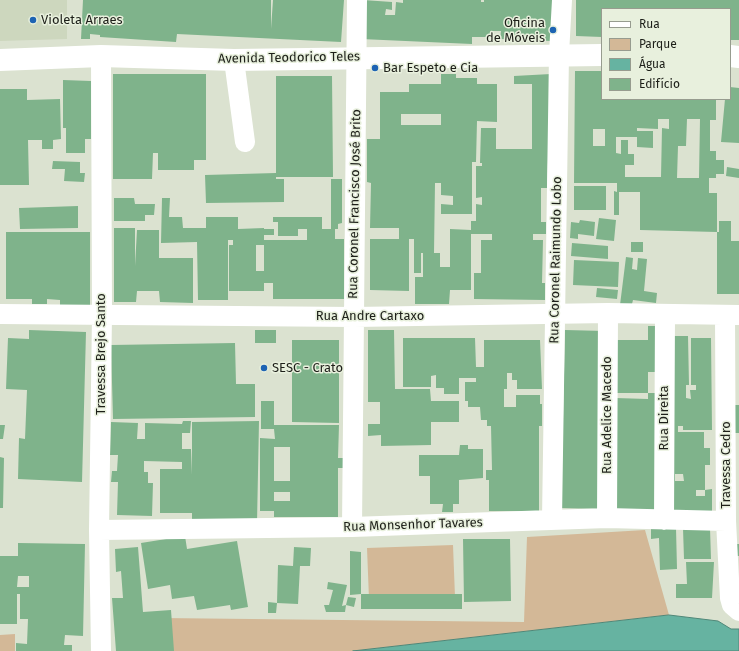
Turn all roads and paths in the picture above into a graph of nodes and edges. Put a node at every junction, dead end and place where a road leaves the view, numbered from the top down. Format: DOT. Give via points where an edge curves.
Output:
graph roads {
  1 [pos="357,0"];
  2 [pos="562,0"];
  3 [pos="559,54"];
  4 [pos="601,54"];
  5 [pos="101,56"];
  6 [pos="356,58"];
  7 [pos="0,60"];
  8 [pos="234,60"];
  9 [pos="245,142"];
  10 [pos="608,313"];
  11 [pos="0,314"];
  12 [pos="555,314"];
  13 [pos="102,315"];
  14 [pos="665,315"];
  15 [pos="732,315"];
  16 [pos="354,317"];
  17 [pos="607,518"];
  18 [pos="552,519"];
  19 [pos="664,520"];
  20 [pos="726,521"];
  21 [pos="352,527"];
  22 [pos="99,530"];
  23 [pos="739,611"];
  24 [pos="102,651"];
  1 -- 6 [label="street, Rua Coronel Francisco José Brito"];
  2 -- 3 [label="street, Rua Coronel Raimundo Lobo"];
  3 -- 4 [label="main road, Avenida Teodorico Teles"];
  3 -- 6 [label="main road, Avenida Teodorico Teles"];
  3 -- 12 [label="street, Rua Coronel Raimundo Lobo"];
  5 -- 7 [label="main road, Avenida Teodorico Teles"];
  5 -- 8 [label="main road, Avenida Teodorico Teles"];
  5 -- 13 [label="street, Travessa Brejo Santo"];
  6 -- 8 [label="main road, Avenida Teodorico Teles"];
  6 -- 16 [label="street, Rua Coronel Francisco José Brito"];
  8 -- 9 [label="street"];
  10 -- 12 [label="street, Rua Andre Cartaxo"];
  10 -- 14 [label="street, Rua Andre Cartaxo"];
  10 -- 17 [label="street, Rua Adelice Macedo"];
  11 -- 13 [label="street, Rua Andre Cartaxo"];
  12 -- 16 [label="street, Rua Andre Cartaxo"];
  12 -- 18 [label="street, Rua Coronel Raimundo Lobo"];
  13 -- 16 [label="street, Rua Andre Cartaxo"];
  13 -- 22 [label="street, Travessa Brejo Santo"];
  14 -- 15 [label="street, Rua Andre Cartaxo"];
  14 -- 19 [label="street, Rua Direita"];
  15 -- 20 [label="street, Travessa Cedro"];
  16 -- 21 [label="street, Rua Coronel Francisco José Brito"];
  17 -- 18 [label="street, Rua Monsenhor Tavares"];
  17 -- 19 [label="street, Rua Monsenhor Tavares"];
  18 -- 21 [label="street, Rua Monsenhor Tavares"];
  19 -- 20 [label="street, Rua Monsenhor Tavares"];
  20 -- 23 [label="street, Travessa Cedro" via="730,598 732,605"];
  21 -- 22 [label="street, Rua Monsenhor Tavares"];
  22 -- 24 [label="street, Travessa Brejo Santo"];
}
